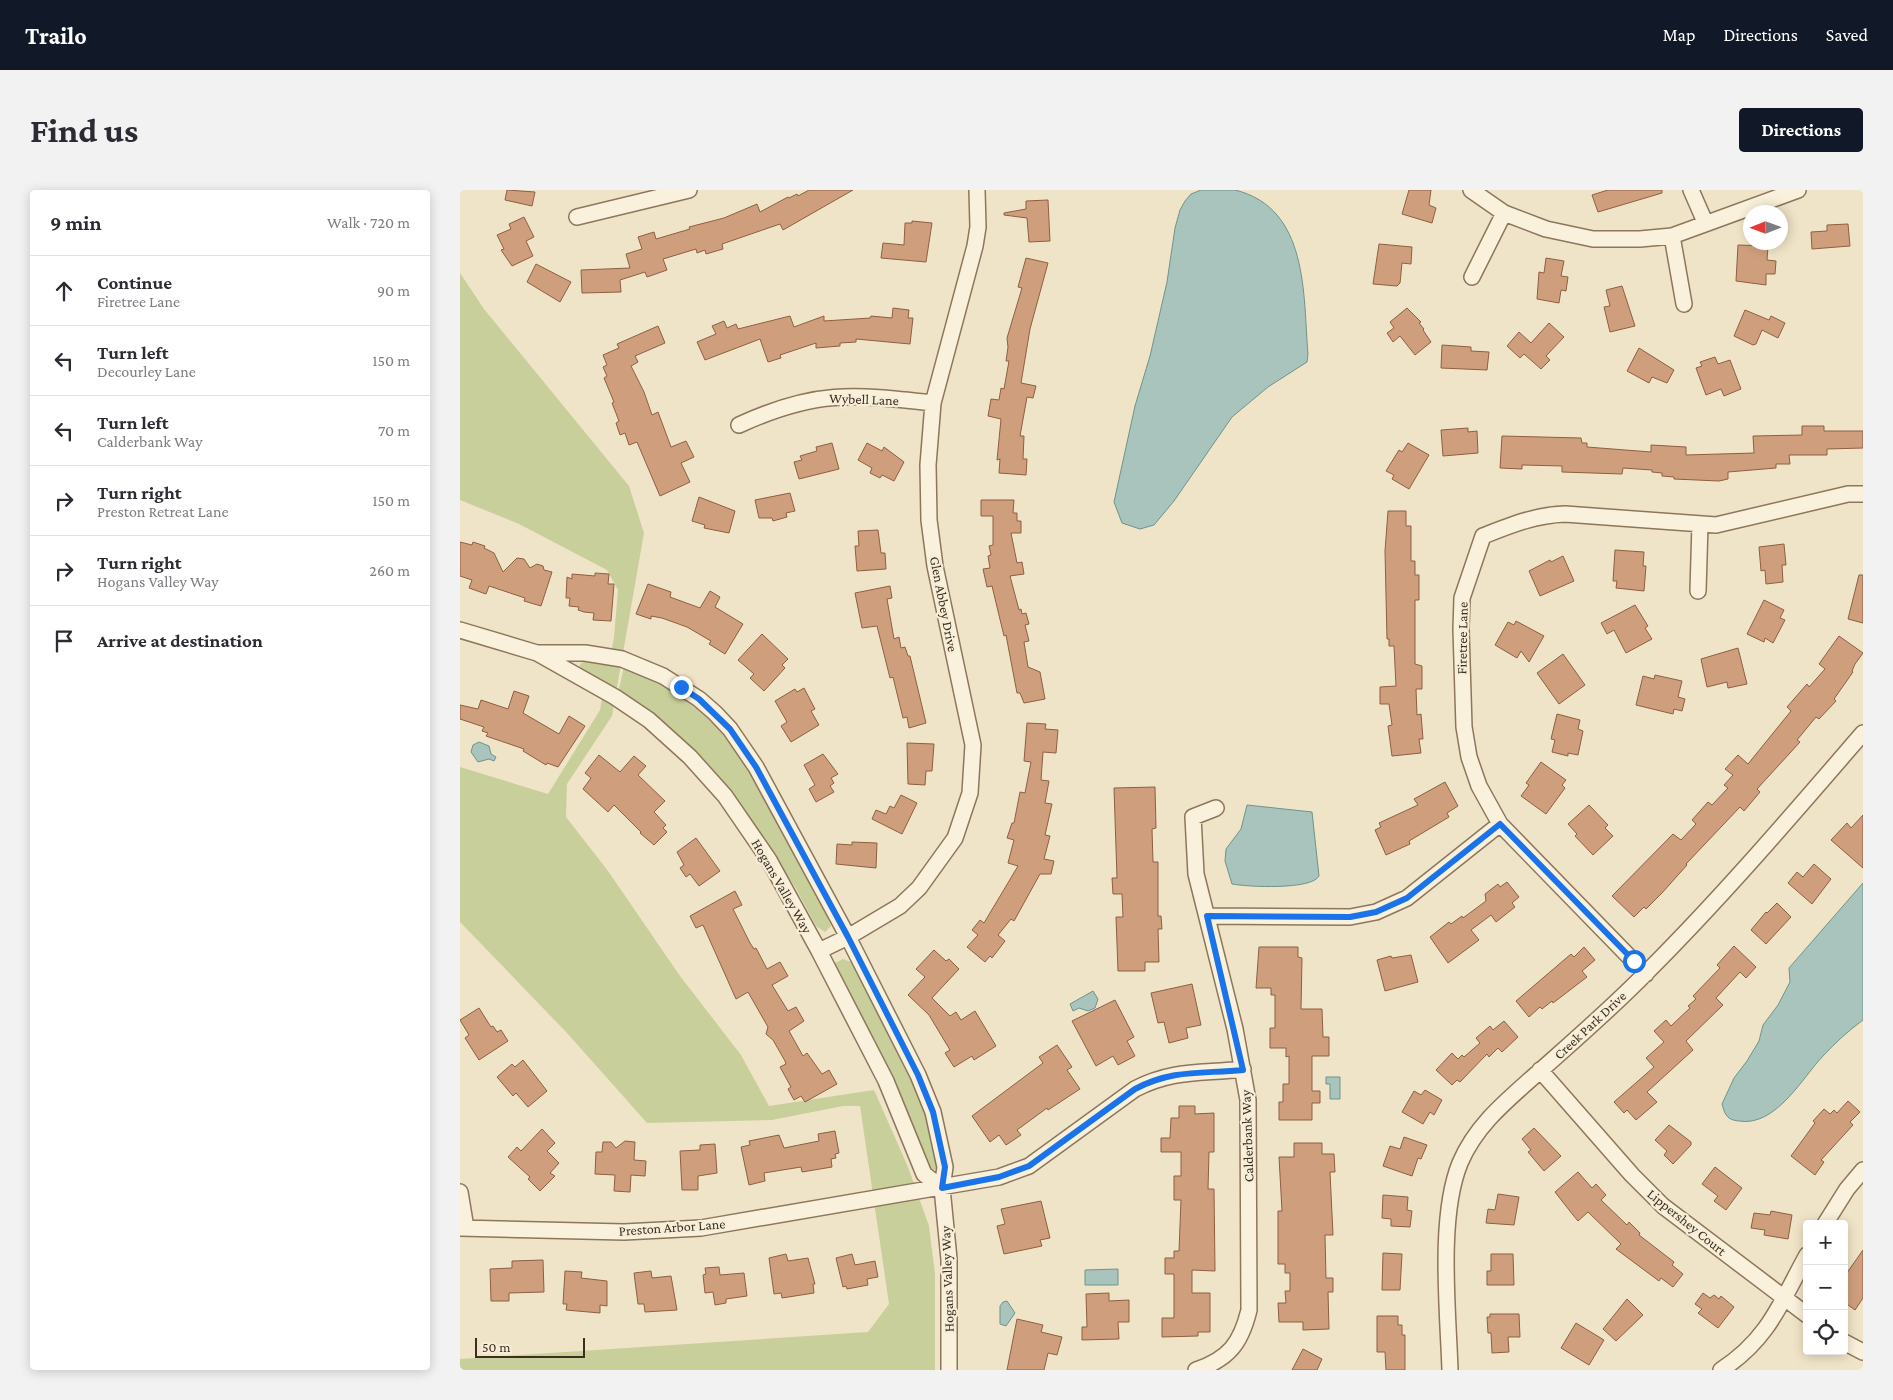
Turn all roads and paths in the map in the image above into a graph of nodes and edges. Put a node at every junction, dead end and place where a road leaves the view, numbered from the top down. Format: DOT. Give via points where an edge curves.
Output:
graph roads {
  1 [pos="689,190"];
  2 [pos="977,190"];
  3 [pos="1471,190"];
  4 [pos="1691,190"];
  5 [pos="1798,190"];
  6 [pos="1504,212"];
  7 [pos="577,216"];
  8 [pos="1705,222"];
  9 [pos="1672,236"];
  10 [pos="1472,276"];
  11 [pos="1684,304"];
  12 [pos="933,403"];
  13 [pos="739,425"];
  14 [pos="1863,494"];
  15 [pos="1700,524"];
  16 [pos="1698,591"];
  17 [pos="460,630"];
  18 [pos="537,653"];
  19 [pos="1863,733"];
  20 [pos="1216,808"];
  21 [pos="1500,824"];
  22 [pos="1207,916"];
  23 [pos="848,937"];
  24 [pos="818,952"];
  25 [pos="1646,974"];
  26 [pos="1243,1070"];
  27 [pos="1540,1070"];
  28 [pos="1863,1170"];
  29 [pos="942,1188"];
  30 [pos="460,1192"];
  31 [pos="1828,1220"];
  32 [pos="463,1228"];
  33 [pos="1803,1263"];
  34 [pos="1786,1299"];
  35 [pos="1803,1312"];
  36 [pos="1848,1344"];
  37 [pos="1863,1352"];
  38 [pos="949,1370"];
  39 [pos="1196,1370"];
  40 [pos="1450,1370"];
  41 [pos="1721,1370"];
  1 -- 7 [label="street"];
  2 -- 12 [label="street, Glen Abbey Drive" via="978,227 972,266"];
  3 -- 6 [label="street"];
  4 -- 8 [label="street"];
  5 -- 8 [label="street"];
  6 -- 9 [label="street" via="1546,229 1593,239 1640,240"];
  6 -- 10 [label="street"];
  8 -- 9 [label="street"];
  9 -- 11 [label="street"];
  12 -- 13 [label="street, Wybell Lane" via="872,396 820,397 772,410"];
  12 -- 23 [label="street, Glen Abbey Drive" via="928,465 929,520 940,595 970,722 973,745 970,793 955,838 919,888 900,906"];
  14 -- 15 [label="street, Firetree Lane" via="1848,494 1726,523"];
  15 -- 16 [label="street"];
  15 -- 21 [label="street, Firetree Lane" via="1558,514 1525,520 1483,536 1462,598 1464,719 1469,757 1479,786"];
  17 -- 18 [label="street, Hogans Valley Way"];
  18 -- 23 [label="street, Hogans Valley Way" via="586,653 622,660 663,676 715,713 756,767"];
  18 -- 24 [label="street, Hogans Valley Way" via="649,720 690,757 748,828 769,860"];
  19 -- 25 [label="street, Creek Park Drive" via="1724,893"];
  20 -- 22 [label="street, Calderbank Way" via="1193,817 1196,874"];
  21 -- 22 [label="street" via="1414,892 1393,906 1376,912 1350,917"];
  21 -- 25 [label="street, Firetree Lane"];
  22 -- 26 [label="street, Calderbank Way"];
  23 -- 24 [label="street, Glen Abbey Drive"];
  23 -- 29 [label="street, Hogans Valley Way" via="918,1075 933,1112 945,1167"];
  24 -- 29 [label="street, Hogans Valley Way" via="886,1082 924,1174"];
  25 -- 27 [label="street, Creek Park Drive"];
  26 -- 29 [label="street, Preston Arbor Lane" via="1191,1072 1151,1080 1029,1166 999,1177"];
  26 -- 39 [label="street, Calderbank Way" via="1248,1100 1249,1310 1238,1341 1229,1352 1219,1361"];
  27 -- 34 [label="street, Lippershey Court" via="1662,1206"];
  27 -- 40 [label="street, Creek Park Drive" via="1484,1124 1472,1140 1453,1183 1448,1218"];
  28 -- 31 [label="street"];
  29 -- 32 [label="street, Preston Arbor Lane" via="701,1228 624,1232"];
  29 -- 38 [label="street, Hogans Valley Way" via="949,1259"];
  30 -- 32 [label="street"];
  33 -- 34 [label="street"];
  34 -- 35 [label="street, Lippershey Court"];
  34 -- 41 [label="street" via="1750,1349"];
  36 -- 37 [label="street"];
}
